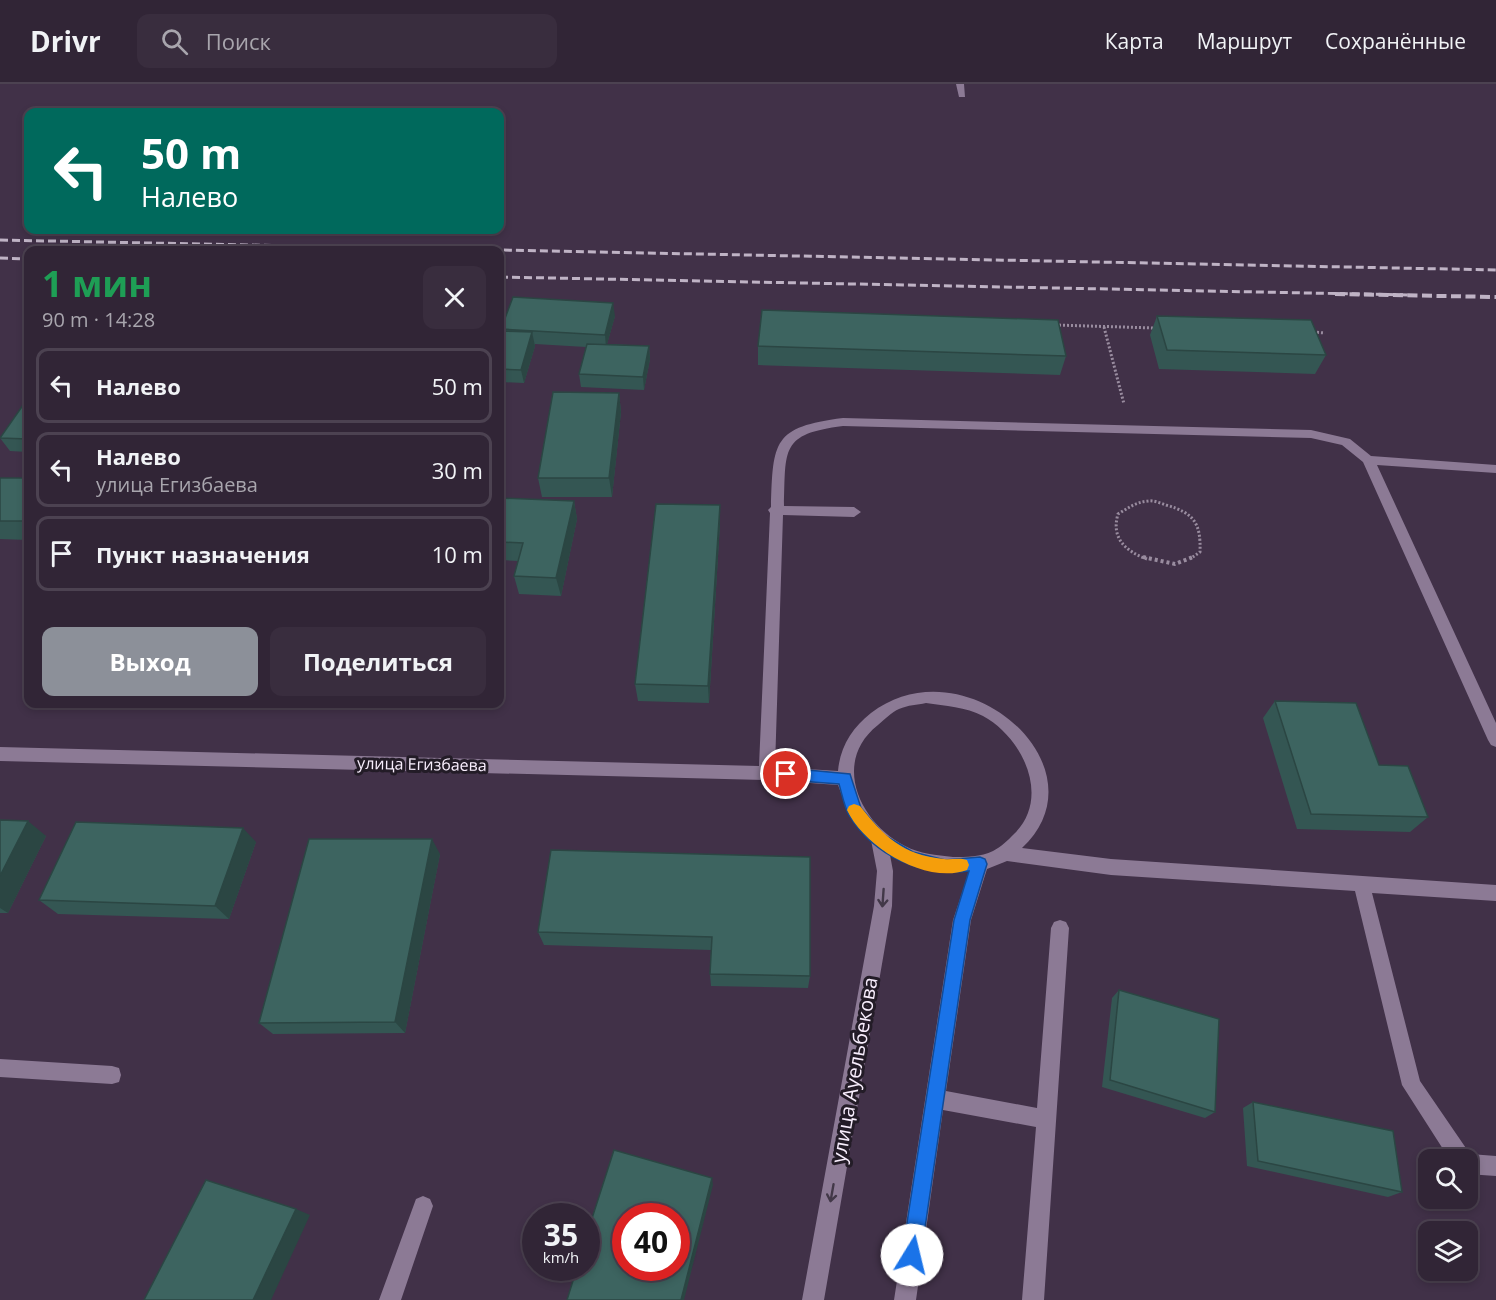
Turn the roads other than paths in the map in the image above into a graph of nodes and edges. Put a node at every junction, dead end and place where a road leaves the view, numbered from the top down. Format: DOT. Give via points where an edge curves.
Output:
graph roads {
  1 [pos="960,84"];
  2 [pos="963,95"];
  3 [pos="1368,460"];
  4 [pos="1496,469"];
  5 [pos="775,510"];
  6 [pos="854,512"];
  7 [pos="1492,721"];
  8 [pos="1496,740"];
  9 [pos="0,754"];
  10 [pos="767,773"];
  11 [pos="844,778"];
  12 [pos="879,840"];
  13 [pos="1005,853"];
  14 [pos="980,864"];
  15 [pos="1362,885"];
  16 [pos="1496,893"];
  17 [pos="1060,928"];
  18 [pos="0,1068"];
  19 [pos="112,1075"];
  20 [pos="935,1099"];
  21 [pos="1046,1119"];
  22 [pos="1455,1149"];
  23 [pos="1478,1165"];
  24 [pos="1496,1166"];
  25 [pos="423,1206"];
  26 [pos="390,1300"];
  27 [pos="813,1300"];
  28 [pos="905,1300"];
  29 [pos="1033,1300"];
  1 -- 2 [label="street"];
  3 -- 4 [label="street"];
  3 -- 5 [label="street" via="1346,442 1311,434 843,422 809,427 789,438 779,457"];
  3 -- 7 [label="street"];
  5 -- 6 [label="street"];
  5 -- 10 [label="street"];
  7 -- 8 [label="street"];
  9 -- 10 [label="street, улица Егизбаева"];
  10 -- 11 [label="street, улица Егизбаева"];
  11 -- 12 [label="street" via="855,811"];
  11 -- 13 [label="street" via="849,747 867,722 893,704 927,697 962,701 994,715 1021,738 1037,768 1041,800 1030,830"];
  12 -- 14 [label="street" via="909,858 945,867"];
  12 -- 27 [label="street, улица Ауельбекова, one-way" via="885,871 883,906"];
  13 -- 14 [label="street"];
  13 -- 15 [label="street" via="1111,867"];
  14 -- 20 [label="street" via="962,920"];
  15 -- 16 [label="street"];
  15 -- 22 [label="street" via="1412,1085"];
  17 -- 21 [label="street"];
  18 -- 19 [label="street"];
  20 -- 21 [label="street"];
  20 -- 28 [label="street"];
  21 -- 29 [label="street"];
  23 -- 24 [label="street"];
  25 -- 26 [label="street"];
}
